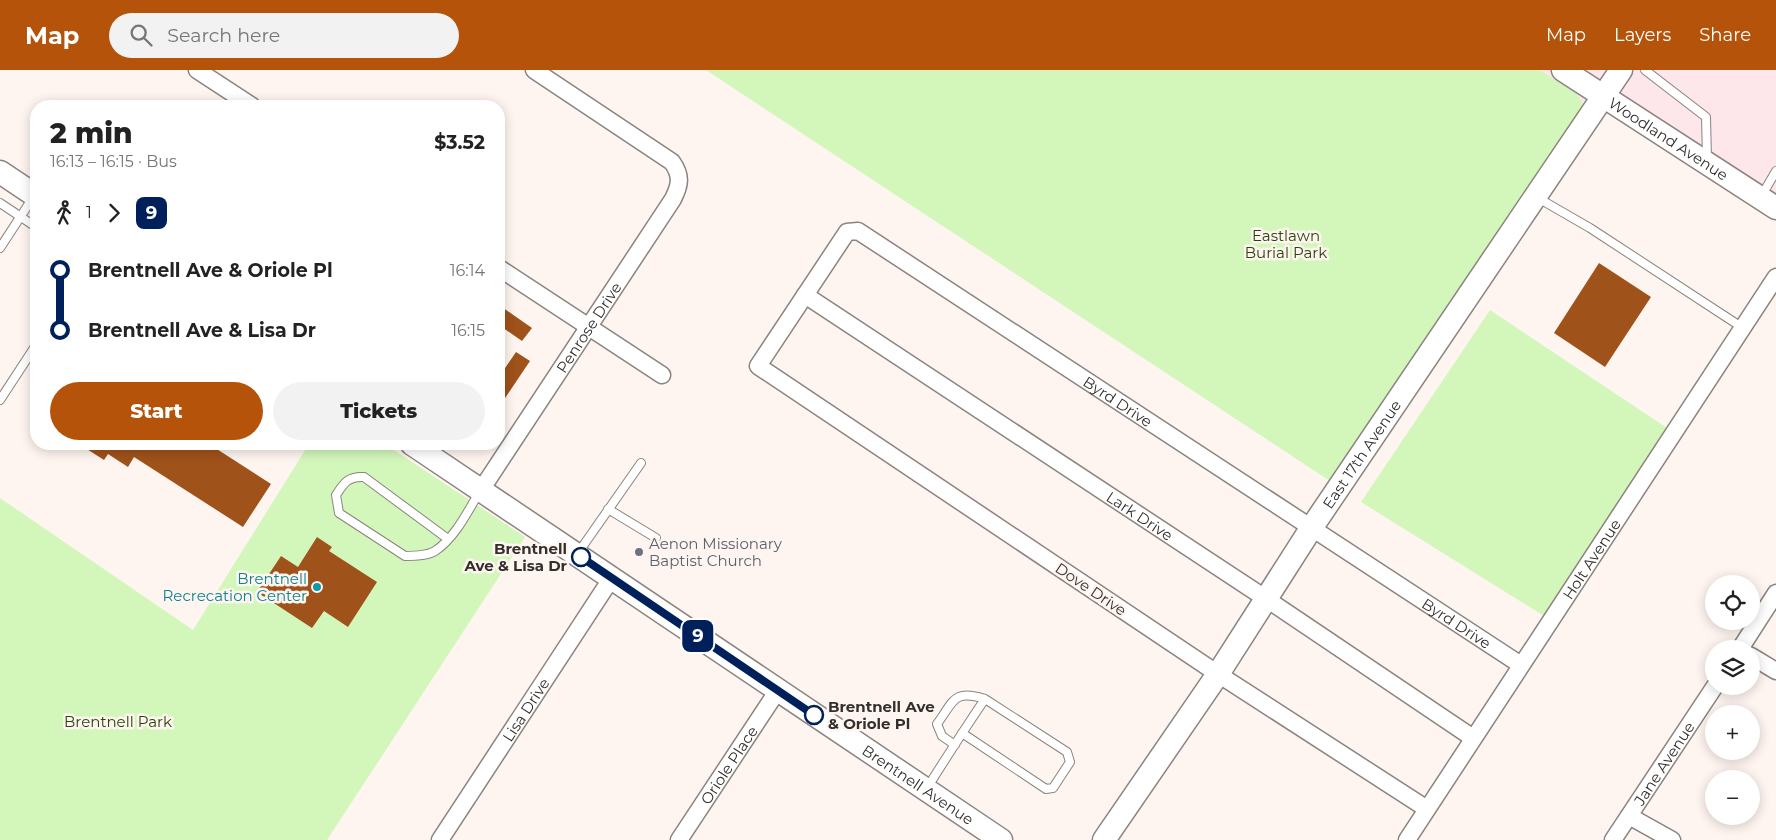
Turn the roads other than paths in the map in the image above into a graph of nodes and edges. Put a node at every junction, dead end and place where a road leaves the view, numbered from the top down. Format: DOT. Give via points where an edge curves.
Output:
graph roads {
  1 [pos="197,70"];
  2 [pos="534,70"];
  3 [pos="1563,70"];
  4 [pos="1621,70"];
  5 [pos="1650,71"];
  6 [pos="1603,97"];
  7 [pos="243,100"];
  8 [pos="1707,163"];
  9 [pos="1776,171"];
  10 [pos="0,172"];
  11 [pos="30,191"];
  12 [pos="1536,196"];
  13 [pos="0,203"];
  14 [pos="30,203"];
  15 [pos="1768,203"];
  16 [pos="21,216"];
  17 [pos="30,223"];
  18 [pos="0,248"];
  19 [pos="505,272"];
  20 [pos="1776,277"];
  21 [pos="805,295"];
  22 [pos="588,327"];
  23 [pos="1743,328"];
  24 [pos="30,354"];
  25 [pos="758,366"];
  26 [pos="662,375"];
  27 [pos="1,396"];
  28 [pos="421,450"];
  29 [pos="641,463"];
  30 [pos="481,490"];
  31 [pos="608,509"];
  32 [pos="1312,527"];
  33 [pos="656,538"];
  34 [pos="448,539"];
  35 [pos="577,554"];
  36 [pos="611,578"];
  37 [pos="1776,593"];
  38 [pos="1265,598"];
  39 [pos="1746,640"];
  40 [pos="1760,661"];
  41 [pos="1521,665"];
  42 [pos="1776,671"];
  43 [pos="1218,674"];
  44 [pos="778,690"];
  45 [pos="1709,695"];
  46 [pos="985,699"];
  47 [pos="962,733"];
  48 [pos="1473,738"];
  49 [pos="955,745"];
  50 [pos="926,789"];
  51 [pos="1427,809"];
  52 [pos="1629,816"];
  53 [pos="440,840"];
  54 [pos="679,840"];
  55 [pos="1001,840"];
  56 [pos="1104,840"];
  57 [pos="1406,840"];
  58 [pos="1613,840"];
  59 [pos="1672,840"];
  1 -- 7 [label="street"];
  2 -- 22 [label="street, Penrose Drive" via="672,162 679,172 680,186 673,199"];
  3 -- 6 [label="street, Woodland Avenue"];
  4 -- 6 [label="street, East 17th Avenue"];
  5 -- 8 [label="lane" via="1706,117"];
  6 -- 8 [label="street, Woodland Avenue"];
  6 -- 12 [label="street, East 17th Avenue"];
  8 -- 15 [label="street, Woodland Avenue"];
  9 -- 15 [label="lane"];
  10 -- 11 [label="street"];
  12 -- 23 [label="lane"];
  12 -- 32 [label="street, East 17th Avenue"];
  13 -- 16 [label="lane"];
  14 -- 16 [label="lane"];
  16 -- 17 [label="lane"];
  16 -- 18 [label="lane"];
  19 -- 22 [label="street"];
  20 -- 23 [label="street, Holt Avenue"];
  21 -- 25 [label="street, Byrd Drive"];
  21 -- 32 [label="street, Byrd Drive" via="847,232 858,231"];
  21 -- 38 [label="street, Lark Drive"];
  22 -- 26 [label="street"];
  22 -- 30 [label="street, Penrose Drive"];
  23 -- 41 [label="street, Holt Avenue"];
  24 -- 27 [label="lane"];
  25 -- 43 [label="street, Dove Drive"];
  28 -- 30 [label="street, Brentnell Avenue"];
  29 -- 31 [label="lane"];
  30 -- 34 [label="lane"];
  30 -- 35 [label="street, Brentnell Avenue"];
  31 -- 33 [label="lane"];
  31 -- 35 [label="lane"];
  32 -- 38 [label="street, East 17th Avenue"];
  32 -- 41 [label="street, Byrd Drive"];
  34 -- 34 [label="lane" via="434,552 405,556 339,513 336,495 346,480 353,476 364,477"];
  35 -- 36 [label="street, Brentnell Avenue"];
  36 -- 44 [label="street, Brentnell Avenue"];
  36 -- 53 [label="street, Lisa Drive"];
  37 -- 39 [label="street"];
  38 -- 43 [label="street, East 17th Avenue"];
  38 -- 48 [label="street, Lark Drive"];
  40 -- 42 [label="street"];
  41 -- 48 [label="street, Holt Avenue"];
  43 -- 51 [label="street, Dove Drive"];
  43 -- 56 [label="street, East 17th Avenue"];
  44 -- 50 [label="street, Brentnell Avenue"];
  44 -- 54 [label="street, Oriole Place"];
  45 -- 52 [label="street, Jane Avenue"];
  46 -- 47 [label="lane"];
  46 -- 47 [label="lane" via="1067,752 1070,762 1053,788 1046,788"];
  46 -- 49 [label="lane" via="962,694 937,724 942,736"];
  47 -- 49 [label="lane"];
  48 -- 51 [label="street, Holt Avenue"];
  49 -- 50 [label="lane"];
  50 -- 55 [label="street, Brentnell Avenue"];
  51 -- 57 [label="street, Holt Avenue"];
  52 -- 58 [label="street, Jane Avenue"];
  52 -- 59 [label="street"];
}
